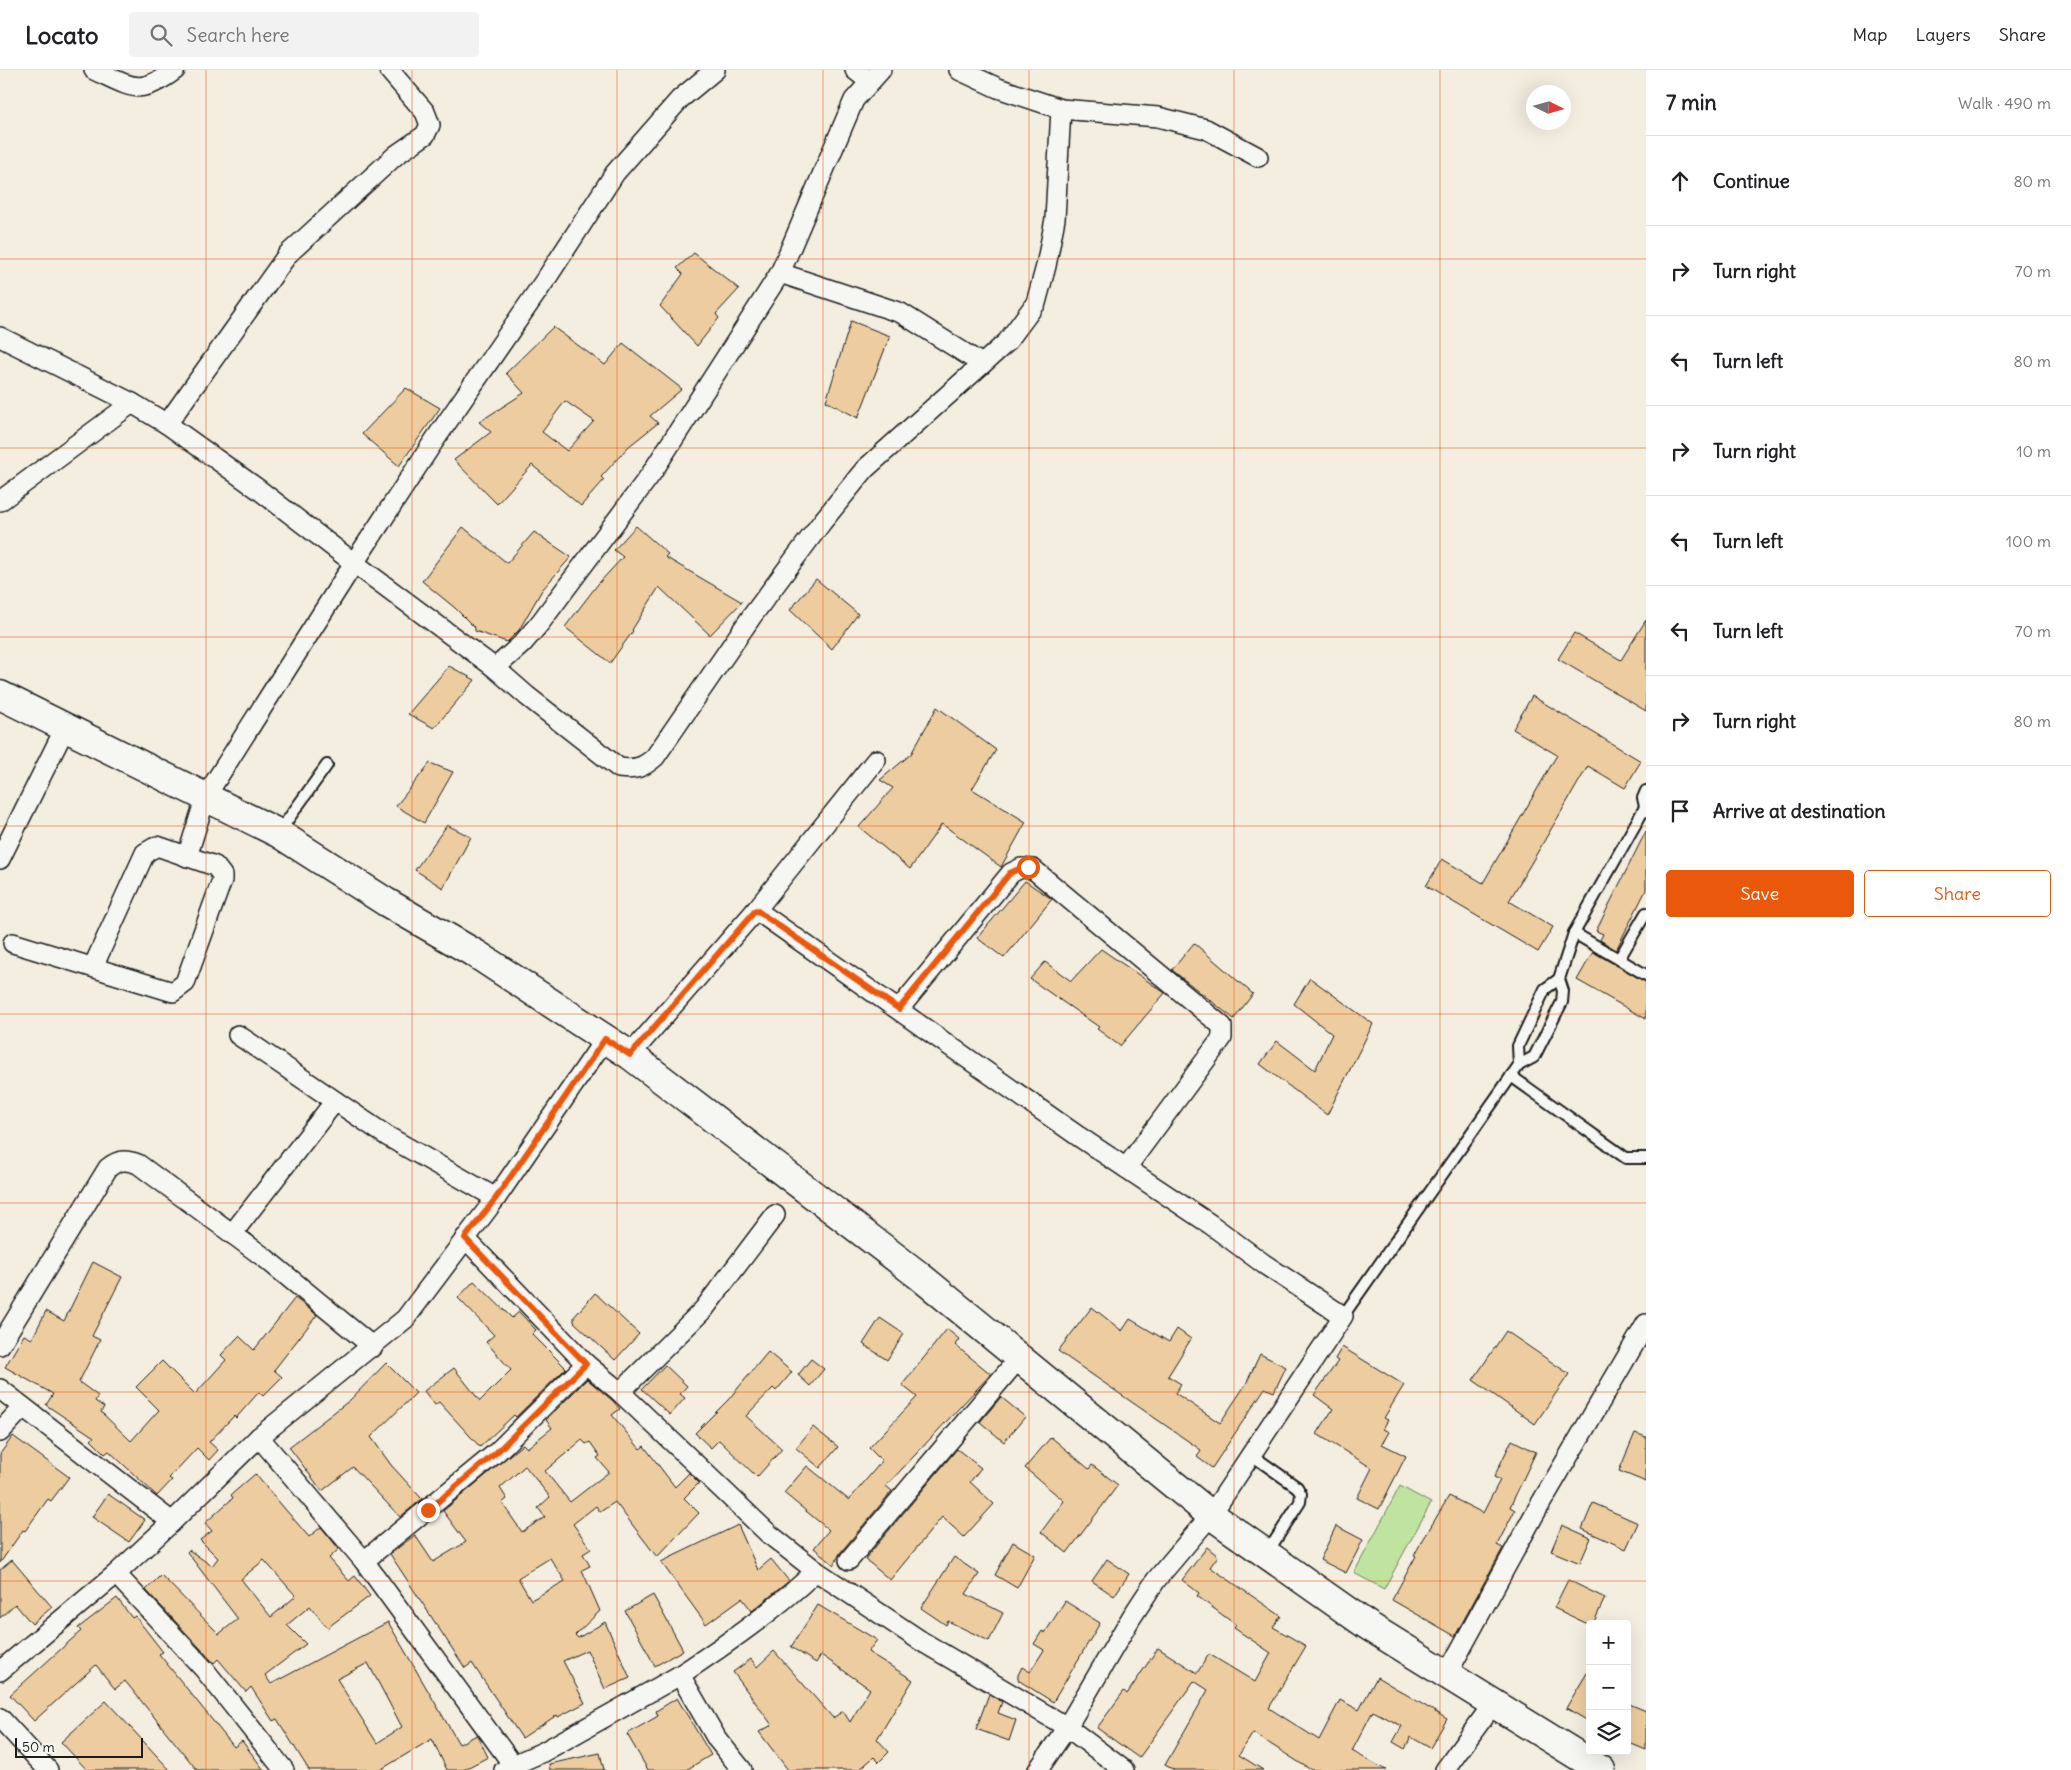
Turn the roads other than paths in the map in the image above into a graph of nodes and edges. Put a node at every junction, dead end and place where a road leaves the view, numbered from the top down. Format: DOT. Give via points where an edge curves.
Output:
graph roads {
  1 [pos="94,70"];
  2 [pos="175,70"];
  3 [pos="390,70"];
  4 [pos="715,70"];
  5 [pos="959,70"];
  6 [pos="868,74"];
  7 [pos="1061,109"];
  8 [pos="1258,156"];
  9 [pos="780,273"];
  10 [pos="0,337"];
  11 [pos="982,364"];
  12 [pos="132,402"];
  13 [pos="167,424"];
  14 [pos="0,501"];
  15 [pos="354,563"];
  16 [pos="496,668"];
  17 [pos="0,695"];
  18 [pos="65,728"];
  19 [pos="876,760"];
  20 [pos="327,765"];
  21 [pos="1646,791"];
  22 [pos="206,796"];
  23 [pos="1645,810"];
  24 [pos="278,833"];
  25 [pos="187,857"];
  26 [pos="0,859"];
  27 [pos="756,910"];
  28 [pos="1646,913"];
  29 [pos="1574,933"];
  30 [pos="13,943"];
  31 [pos="1619,959"];
  32 [pos="93,967"];
  33 [pos="1646,975"];
  34 [pos="1559,980"];
  35 [pos="899,1009"];
  36 [pos="238,1035"];
  37 [pos="605,1039"];
  38 [pos="630,1055"];
  39 [pos="1519,1065"];
  40 [pos="1511,1076"];
  41 [pos="335,1101"];
  42 [pos="1644,1160"];
  43 [pos="1126,1168"];
  44 [pos="496,1198"];
  45 [pos="775,1215"];
  46 [pos="232,1234"];
  47 [pos="465,1238"];
  48 [pos="1343,1316"];
  49 [pos="1646,1324"];
  50 [pos="0,1345"];
  51 [pos="372,1347"];
  52 [pos="1019,1358"];
  53 [pos="586,1364"];
  54 [pos="0,1389"];
  55 [pos="620,1392"];
  56 [pos="23,1407"];
  57 [pos="0,1432"];
  58 [pos="258,1437"];
  59 [pos="1250,1454"];
  60 [pos="1211,1515"];
  61 [pos="172,1522"];
  62 [pos="1266,1554"];
  63 [pos="849,1560"];
  64 [pos="364,1561"];
  65 [pos="816,1571"];
  66 [pos="116,1574"];
  67 [pos="0,1671"];
  68 [pos="680,1675"];
  69 [pos="1446,1676"];
  70 [pos="1493,1704"];
  71 [pos="0,1718"];
  72 [pos="1067,1727"];
  73 [pos="511,1768"];
  74 [pos="48,1770"];
  75 [pos="284,1770"];
  76 [pos="742,1770"];
  77 [pos="1038,1770"];
  78 [pos="1124,1770"];
  79 [pos="1446,1770"];
  80 [pos="1600,1770"];
  1 -- 2 [label="street" via="133,87 147,87"];
  3 -- 13 [label="street" via="425,112 430,125 425,135 396,155 288,254"];
  4 -- 15 [label="street" via="680,99 615,173"];
  5 -- 7 [label="street" via="998,88"];
  6 -- 9 [label="street"];
  7 -- 8 [label="street" via="1158,117 1206,129"];
  7 -- 11 [label="street" via="1055,219 1036,302 1007,342"];
  9 -- 11 [label="street" via="901,313"];
  9 -- 16 [label="street" via="651,474 540,623"];
  10 -- 12 [label="street"];
  11 -- 16 [label="street" via="865,470 764,600 678,725 645,767 620,768"];
  12 -- 13 [label="street"];
  12 -- 14 [label="street"];
  13 -- 15 [label="street"];
  15 -- 16 [label="street"];
  15 -- 22 [label="street"];
  17 -- 18 [label="main road"];
  18 -- 22 [label="main road"];
  18 -- 26 [label="street"];
  19 -- 27 [label="street"];
  20 -- 24 [label="lane"];
  21 -- 23 [label="lane" via="1643,798"];
  22 -- 24 [label="main road"];
  22 -- 25 [label="street"];
  23 -- 29 [label="lane"];
  24 -- 37 [label="main road" via="386,902 476,954"];
  25 -- 32 [label="street" via="157,846 145,853"];
  25 -- 32 [label="street" via="215,866 222,875 185,983 173,992"];
  27 -- 35 [label="street"];
  27 -- 38 [label="street"];
  28 -- 31 [label="lane"];
  29 -- 31 [label="lane"];
  29 -- 34 [label="lane"];
  30 -- 32 [label="street"];
  31 -- 33 [label="lane"];
  34 -- 39 [label="lane" via="1545,989 1518,1046"];
  34 -- 39 [label="lane" via="1562,1002 1534,1057"];
  35 -- 43 [label="street"];
  35 -- 43 [label="street" via="1010,873 1021,868 1033,869 1222,1026 1222,1038"];
  36 -- 41 [label="street"];
  37 -- 38 [label="main road"];
  37 -- 44 [label="street"];
  38 -- 52 [label="main road" via="910,1269"];
  39 -- 40 [label="lane"];
  40 -- 42 [label="lane" via="1626,1158"];
  40 -- 48 [label="lane"];
  41 -- 44 [label="street" via="387,1136"];
  41 -- 46 [label="street"];
  43 -- 48 [label="street"];
  44 -- 47 [label="street"];
  45 -- 55 [label="street" via="704,1310"];
  46 -- 50 [label="street" via="138,1164 117,1161 108,1168"];
  46 -- 51 [label="street"];
  47 -- 51 [label="street" via="405,1319"];
  47 -- 53 [label="street"];
  48 -- 59 [label="street"];
  49 -- 69 [label="street" via="1534,1515"];
  51 -- 58 [label="street"];
  52 -- 60 [label="main road"];
  52 -- 63 [label="street"];
  53 -- 55 [label="street"];
  53 -- 64 [label="street" via="497,1452"];
  54 -- 56 [label="street"];
  55 -- 65 [label="street" via="769,1534"];
  56 -- 57 [label="street"];
  56 -- 61 [label="street"];
  58 -- 61 [label="street"];
  58 -- 64 [label="street"];
  59 -- 60 [label="street"];
  59 -- 62 [label="lane" via="1297,1487 1301,1494 1300,1502"];
  60 -- 62 [label="main road"];
  60 -- 72 [label="street" via="1156,1580"];
  61 -- 66 [label="street"];
  62 -- 69 [label="main road"];
  64 -- 73 [label="street"];
  65 -- 68 [label="street" via="745,1633"];
  65 -- 72 [label="street" via="921,1641"];
  66 -- 67 [label="street"];
  66 -- 75 [label="street" via="204,1669"];
  68 -- 73 [label="street"];
  68 -- 76 [label="street" via="717,1739"];
  69 -- 70 [label="main road"];
  70 -- 79 [label="street"];
  70 -- 80 [label="main road"];
  71 -- 74 [label="street"];
  72 -- 77 [label="street"];
  72 -- 78 [label="street"];
}
